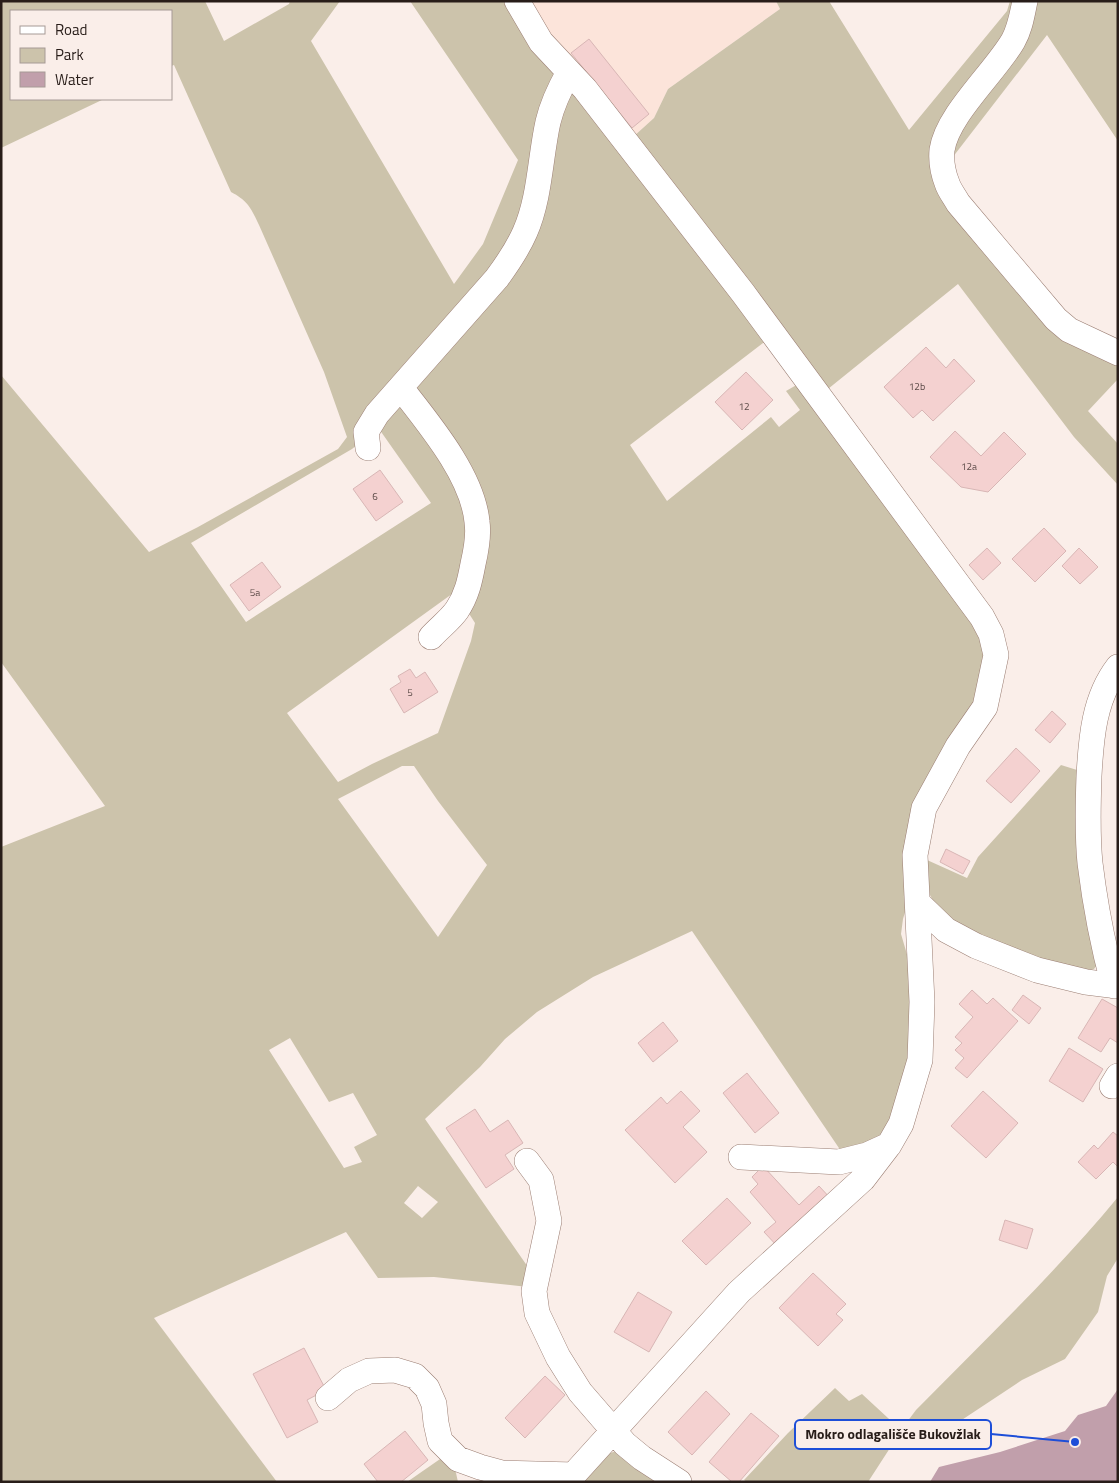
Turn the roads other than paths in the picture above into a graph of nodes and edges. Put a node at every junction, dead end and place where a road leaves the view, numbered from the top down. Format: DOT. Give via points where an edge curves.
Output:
graph roads {
  1 [pos="517,1"];
  2 [pos="1025,1"];
  3 [pos="569,72"];
  4 [pos="1118,353"];
  5 [pos="401,388"];
  6 [pos="368,448"];
  7 [pos="431,637"];
  8 [pos="1118,667"];
  9 [pos="918,903"];
  10 [pos="1116,986"];
  11 [pos="889,1145"];
  12 [pos="741,1157"];
  13 [pos="527,1161"];
  14 [pos="328,1398"];
  15 [pos="614,1430"];
  16 [pos="570,1478"];
  17 [pos="679,1482"];
  1 -- 3 [label="street" via="542,42"];
  2 -- 4 [label="street" via="1020,27 1013,42 946,136 942,166 947,185 958,203 1056,319 1077,334"];
  3 -- 5 [label="street" via="548,120 525,231 509,262"];
  3 -- 9 [label="street" via="743,292 991,634 996,655 985,707 958,746 924,808 914,855"];
  5 -- 6 [label="street" via="377,414 366,432"];
  5 -- 7 [label="street" via="450,455 471,493 478,523 468,590 456,610"];
  8 -- 10 [label="street" via="1098,703 1091,746 1088,815 1090,863 1104,948"];
  9 -- 10 [label="street" via="946,930 976,946 1036,970"];
  9 -- 11 [label="street" via="922,1002 920,1060 901,1124"];
  11 -- 12 [label="street" via="839,1162"];
  11 -- 15 [label="street" via="863,1179 739,1292"];
  13 -- 15 [label="street" via="541,1180 548,1221 534,1291 537,1313 558,1357 580,1392"];
  14 -- 16 [label="street" via="349,1380 369,1371 395,1370 415,1376 427,1388 434,1404 440,1441 458,1459 502,1473"];
  15 -- 16 [label="street"];
  15 -- 17 [label="street" via="642,1458"];
}
